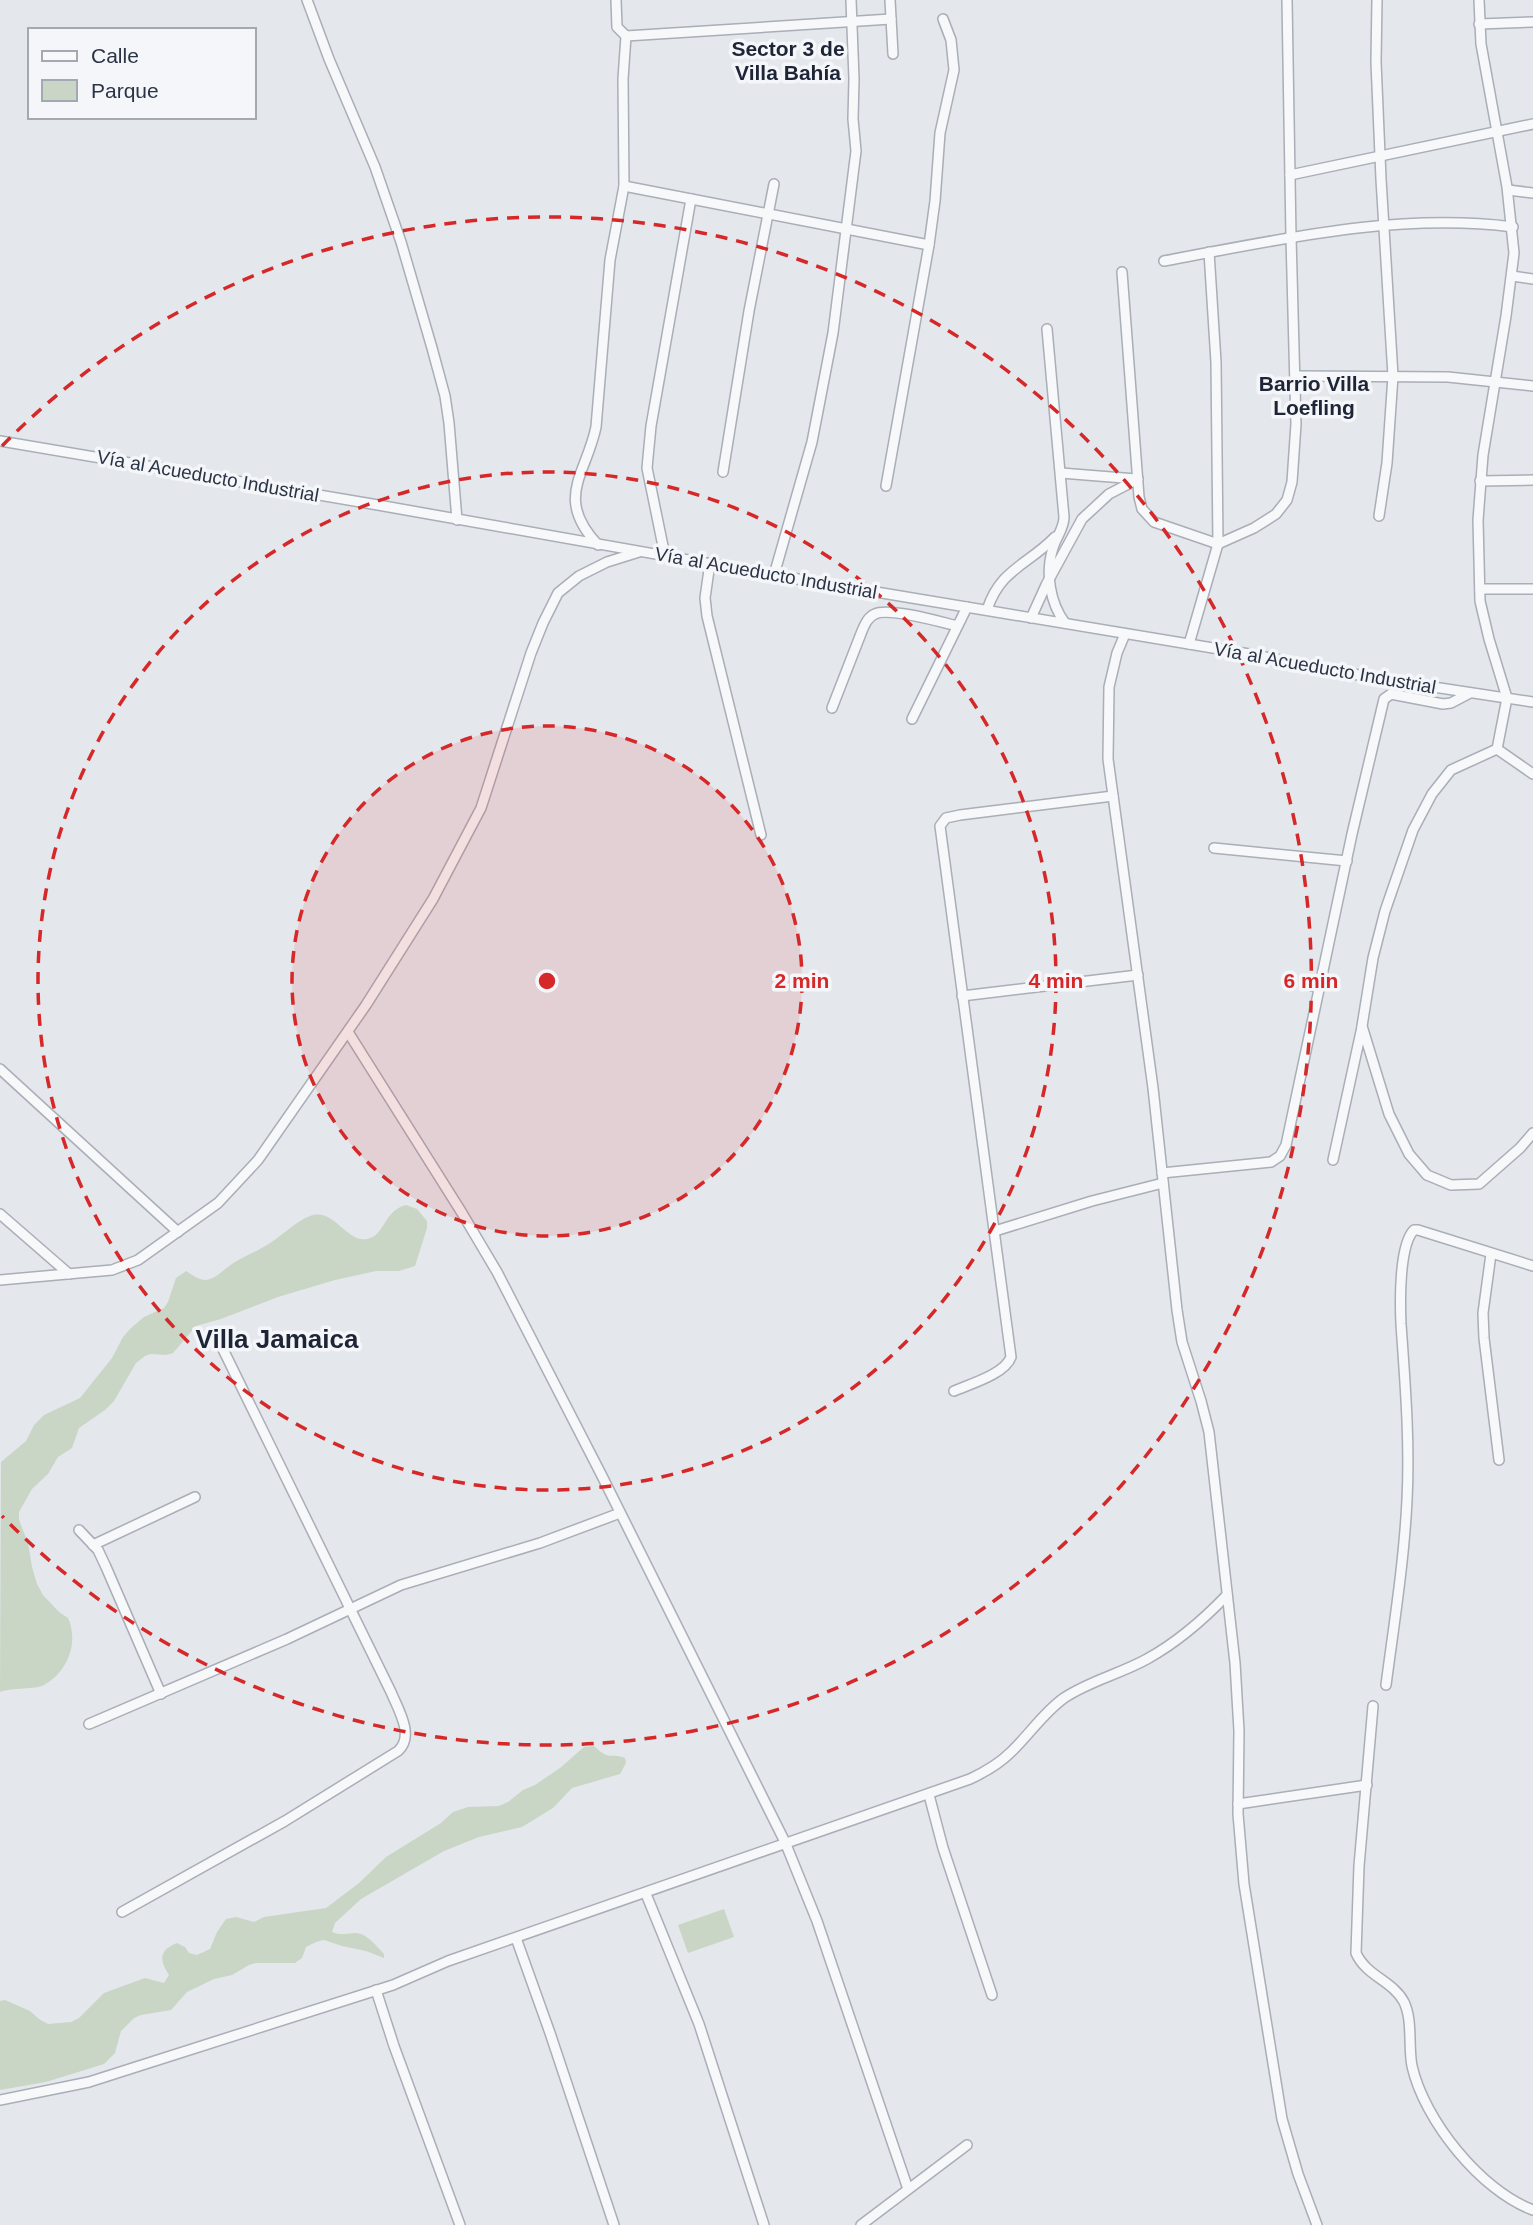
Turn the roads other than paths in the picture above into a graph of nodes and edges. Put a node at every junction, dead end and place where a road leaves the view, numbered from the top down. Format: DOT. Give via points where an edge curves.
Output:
graph roads {
  1 [pos="307,0"];
  2 [pos="616,0"];
  3 [pos="851,0"];
  4 [pos="890,0"];
  5 [pos="1287,0"];
  6 [pos="1377,0"];
  7 [pos="1479,0"];
  8 [pos="891,19"];
  9 [pos="943,19"];
  10 [pos="852,22"];
  11 [pos="1533,22"];
  12 [pos="1479,24"];
  13 [pos="626,36"];
  14 [pos="893,54"];
  15 [pos="1533,124"];
  16 [pos="1497,132"];
  17 [pos="1380,156"];
  18 [pos="1290,175"];
  19 [pos="774,184"];
  20 [pos="624,186"];
  21 [pos="1508,190"];
  22 [pos="1533,193"];
  23 [pos="691,199"];
  24 [pos="768,214"];
  25 [pos="1384,226"];
  26 [pos="1513,227"];
  27 [pos="847,229"];
  28 [pos="1291,237"];
  29 [pos="929,245"];
  30 [pos="1209,253"];
  31 [pos="1164,261"];
  32 [pos="1122,272"];
  33 [pos="1512,276"];
  34 [pos="1533,279"];
  35 [pos="1047,329"];
  36 [pos="1296,376"];
  37 [pos="1393,376"];
  38 [pos="1494,382"];
  39 [pos="1533,386"];
  40 [pos="0,441"];
  41 [pos="723,472"];
  42 [pos="1060,473"];
  43 [pos="1138,479"];
  44 [pos="1533,480"];
  45 [pos="1480,481"];
  46 [pos="886,486"];
  47 [pos="1379,516"];
  48 [pos="1082,519"];
  49 [pos="457,520"];
  50 [pos="1062,530"];
  51 [pos="1218,544"];
  52 [pos="598,545"];
  53 [pos="640,552"];
  54 [pos="665,556"];
  55 [pos="710,563"];
  56 [pos="774,575"];
  57 [pos="1051,576"];
  58 [pos="1480,589"];
  59 [pos="1533,589"];
  60 [pos="967,607"];
  61 [pos="987,610"];
  62 [pos="1031,618"];
  63 [pos="1065,623"];
  64 [pos="957,626"];
  65 [pos="1125,634"];
  66 [pos="1189,644"];
  67 [pos="1471,693"];
  68 [pos="1507,698"];
  69 [pos="1533,702"];
  70 [pos="832,708"];
  71 [pos="912,719"];
  72 [pos="1497,749"];
  73 [pos="1521,766"];
  74 [pos="1533,767"];
  75 [pos="1533,774"];
  76 [pos="1113,796"];
  77 [pos="761,835"];
  78 [pos="1214,848"];
  79 [pos="1347,861"];
  80 [pos="1138,975"];
  81 [pos="962,996"];
  82 [pos="1362,1026"];
  83 [pos="348,1032"];
  84 [pos="0,1069"];
  85 [pos="1533,1133"];
  86 [pos="1333,1160"];
  87 [pos="1163,1178"];
  88 [pos="0,1214"];
  89 [pos="995,1231"];
  90 [pos="178,1232"];
  91 [pos="1491,1254"];
  92 [pos="1533,1266"];
  93 [pos="69,1274"];
  94 [pos="0,1280"];
  95 [pos="216,1335"];
  96 [pos="954,1391"];
  97 [pos="1499,1460"];
  98 [pos="195,1497"];
  99 [pos="620,1513"];
  100 [pos="79,1530"];
  101 [pos="93,1545"];
  102 [pos="1227,1595"];
  103 [pos="349,1608"];
  104 [pos="1386,1685"];
  105 [pos="161,1694"];
  106 [pos="1373,1706"];
  107 [pos="89,1724"];
  108 [pos="1367,1785"];
  109 [pos="929,1795"];
  110 [pos="1238,1804"];
  111 [pos="786,1842"];
  112 [pos="646,1894"];
  113 [pos="122,1912"];
  114 [pos="516,1938"];
  115 [pos="376,1990"];
  116 [pos="992,1995"];
  117 [pos="0,2100"];
  118 [pos="967,2145"];
  119 [pos="908,2189"];
  120 [pos="1533,2210"];
  121 [pos="460,2225"];
  122 [pos="614,2225"];
  123 [pos="764,2225"];
  124 [pos="860,2225"];
  125 [pos="1317,2225"];
  1 -- 49 [label="street" via="375,166 446,396"];
  2 -- 13 [label="street" via="617,27"];
  3 -- 10 [label="street"];
  4 -- 8 [label="street"];
  5 -- 18 [label="street"];
  6 -- 17 [label="street"];
  7 -- 12 [label="street"];
  8 -- 10 [label="street"];
  8 -- 14 [label="street"];
  9 -- 29 [label="street" via="954,70 940,133"];
  10 -- 13 [label="street"];
  10 -- 27 [label="street" via="856,151"];
  11 -- 12 [label="street"];
  12 -- 16 [label="street"];
  13 -- 20 [label="street"];
  15 -- 16 [label="street"];
  16 -- 17 [label="street"];
  16 -- 21 [label="street"];
  17 -- 18 [label="street"];
  17 -- 25 [label="street"];
  18 -- 28 [label="street"];
  19 -- 24 [label="street"];
  20 -- 23 [label="street"];
  20 -- 52 [label="street" via="610,260 596,427 577,480 576,507 587,533"];
  21 -- 22 [label="street"];
  21 -- 26 [label="street"];
  23 -- 24 [label="street"];
  23 -- 54 [label="street" via="648,452"];
  24 -- 27 [label="street"];
  24 -- 41 [label="street"];
  25 -- 26 [label="street" via="1463,222"];
  25 -- 28 [label="street"];
  25 -- 37 [label="street"];
  26 -- 33 [label="street"];
  27 -- 29 [label="street"];
  27 -- 56 [label="street" via="818,417"];
  28 -- 30 [label="street"];
  28 -- 36 [label="street"];
  29 -- 46 [label="street"];
  30 -- 31 [label="street"];
  30 -- 51 [label="street" via="1216,362"];
  32 -- 43 [label="street"];
  33 -- 34 [label="street"];
  33 -- 38 [label="street"];
  35 -- 42 [label="street"];
  36 -- 37 [label="street"];
  36 -- 51 [label="street" via="1294,463 1287,500 1276,514"];
  37 -- 38 [label="street"];
  37 -- 47 [label="street"];
  38 -- 39 [label="street"];
  38 -- 45 [label="street"];
  40 -- 49 [label="street, Vía al Acueducto Industrial"];
  42 -- 43 [label="street"];
  42 -- 50 [label="street"];
  43 -- 48 [label="street" via="1109,494"];
  43 -- 51 [label="street" via="1139,498 1147,516"];
  44 -- 45 [label="street"];
  45 -- 58 [label="street"];
  48 -- 50 [label="street"];
  48 -- 57 [label="street"];
  49 -- 52 [label="street, Vía al Acueducto Industrial"];
  50 -- 57 [label="street" via="1052,551"];
  50 -- 61 [label="street" via="999,583"];
  51 -- 66 [label="street"];
  52 -- 53 [label="street, Vía al Acueducto Industrial"];
  53 -- 54 [label="street, Vía al Acueducto Industrial"];
  53 -- 83 [label="street" via="592,569 558,593 531,653 476,820 433,899"];
  54 -- 55 [label="street, Vía al Acueducto Industrial"];
  55 -- 56 [label="street, Vía al Acueducto Industrial"];
  55 -- 77 [label="street" via="707,616"];
  56 -- 60 [label="street, Vía al Acueducto Industrial"];
  57 -- 62 [label="street"];
  57 -- 63 [label="street" via="1050,591"];
  58 -- 59 [label="street"];
  58 -- 68 [label="street"];
  60 -- 61 [label="street, Vía al Acueducto Industrial"];
  60 -- 64 [label="street"];
  61 -- 62 [label="street, Vía al Acueducto Industrial"];
  62 -- 63 [label="street, Vía al Acueducto Industrial"];
  63 -- 65 [label="street, Vía al Acueducto Industrial"];
  64 -- 70 [label="street" via="897,613 873,614 866,621"];
  64 -- 71 [label="street"];
  65 -- 66 [label="street, Vía al Acueducto Industrial"];
  65 -- 76 [label="street" via="1110,687 1107,737"];
  66 -- 67 [label="street, Vía al Acueducto Industrial"];
  67 -- 68 [label="street, Vía al Acueducto Industrial"];
  67 -- 79 [label="street" via="1443,704 1387,695"];
  68 -- 69 [label="street, Vía al Acueducto Industrial"];
  68 -- 72 [label="street"];
  72 -- 73 [label="street"];
  72 -- 82 [label="street" via="1451,771 1432,794 1413,830 1385,911"];
  73 -- 74 [label="street"];
  73 -- 75 [label="street"];
  76 -- 80 [label="street"];
  76 -- 81 [label="street" via="942,821"];
  78 -- 79 [label="street"];
  79 -- 87 [label="street" via="1283,1152 1271,1162"];
  80 -- 81 [label="street"];
  80 -- 87 [label="street"];
  81 -- 89 [label="street"];
  82 -- 85 [label="street" via="1389,1114 1409,1154 1427,1175 1451,1185 1479,1184"];
  82 -- 86 [label="street"];
  83 -- 90 [label="street" via="243,1178"];
  83 -- 99 [label="street" via="497,1272"];
  84 -- 90 [label="street"];
  87 -- 89 [label="street"];
  87 -- 102 [label="street" via="1182,1342 1209,1432"];
  88 -- 93 [label="street"];
  89 -- 96 [label="street" via="1011,1357 1006,1366"];
  90 -- 93 [label="street" via="126,1266"];
  91 -- 92 [label="street"];
  91 -- 97 [label="street" via="1484,1325"];
  91 -- 104 [label="street" via="1418,1230 1411,1233 1405,1250 1401,1316 1407,1501"];
  93 -- 94 [label="street"];
  95 -- 103 [label="street"];
  98 -- 101 [label="street"];
  99 -- 103 [label="street" via="540,1543 426,1576"];
  99 -- 111 [label="street"];
  100 -- 101 [label="street"];
  101 -- 105 [label="street"];
  102 -- 109 [label="street" via="1161,1651 1056,1704 1010,1754 988,1770"];
  102 -- 110 [label="street" via="1239,1731"];
  103 -- 105 [label="street"];
  103 -- 113 [label="street" via="402,1719 402,1747 285,1821"];
  105 -- 107 [label="street"];
  106 -- 108 [label="street"];
  108 -- 110 [label="street"];
  108 -- 120 [label="street" via="1356,1953 1403,2001 1413,2068 1434,2118 1482,2179"];
  109 -- 111 [label="street"];
  109 -- 116 [label="street"];
  110 -- 125 [label="street" via="1244,1884 1277,2091 1288,2142"];
  111 -- 112 [label="street"];
  111 -- 119 [label="street"];
  112 -- 114 [label="street"];
  112 -- 123 [label="street" via="699,2024"];
  114 -- 115 [label="street"];
  114 -- 122 [label="street"];
  115 -- 117 [label="street" via="89,2082"];
  115 -- 121 [label="street"];
  118 -- 119 [label="street"];
  119 -- 124 [label="street"];
}
